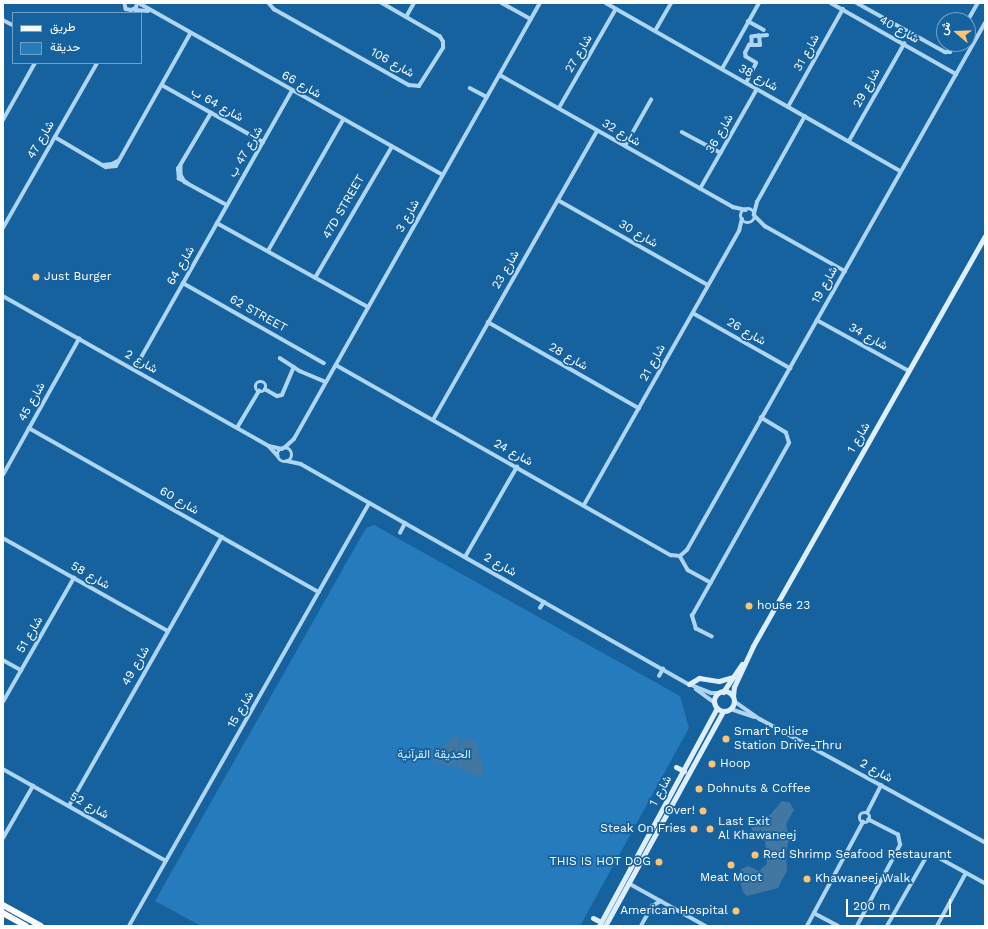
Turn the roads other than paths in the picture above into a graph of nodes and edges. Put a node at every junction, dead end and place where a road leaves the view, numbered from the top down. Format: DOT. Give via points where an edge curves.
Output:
graph roads {
  1 [pos="138,3"];
  2 [pos="269,3"];
  3 [pos="381,3"];
  4 [pos="414,3"];
  5 [pos="502,3"];
  6 [pos="540,3"];
  7 [pos="606,3"];
  8 [pos="671,3"];
  9 [pos="759,3"];
  10 [pos="831,3"];
  11 [pos="857,3"];
  12 [pos="978,3"];
  13 [pos="125,4"];
  14 [pos="616,9"];
  15 [pos="843,10"];
  16 [pos="132,11"];
  17 [pos="150,12"];
  18 [pos="973,12"];
  19 [pos="406,17"];
  20 [pos="531,19"];
  21 [pos="3,20"];
  22 [pos="748,22"];
  23 [pos="985,23"];
  24 [pos="12,24"];
  25 [pos="764,30"];
  26 [pos="655,31"];
  27 [pos="742,33"];
  28 [pos="190,34"];
  29 [pos="766,35"];
  30 [pos="758,36"];
  31 [pos="751,38"];
  32 [pos="752,44"];
  33 [pos="904,44"];
  34 [pos="936,47"];
  35 [pos="34,64"];
  36 [pos="97,64"];
  37 [pos="722,69"];
  38 [pos="956,74"];
  39 [pos="500,75"];
  40 [pos="746,83"];
  41 [pos="162,85"];
  42 [pos="470,88"];
  43 [pos="757,89"];
  44 [pos="292,91"];
  45 [pos="488,96"];
  46 [pos="651,100"];
  47 [pos="788,107"];
  48 [pos="559,108"];
  49 [pos="211,113"];
  50 [pos="805,116"];
  51 [pos="3,120"];
  52 [pos="343,120"];
  53 [pos="597,130"];
  54 [pos="682,132"];
  55 [pos="55,137"];
  56 [pos="849,141"];
  57 [pos="263,142"];
  58 [pos="625,146"];
  59 [pos="392,147"];
  60 [pos="721,153"];
  61 [pos="901,171"];
  62 [pos="443,175"];
  63 [pos="700,189"];
  64 [pos="558,200"];
  65 [pos="757,202"];
  66 [pos="227,205"];
  67 [pos="733,207"];
  68 [pos="747,210"];
  69 [pos="754,215"];
  70 [pos="742,218"];
  71 [pos="217,223"];
  72 [pos="750,223"];
  73 [pos="765,226"];
  74 [pos="3,228"];
  75 [pos="739,231"];
  76 [pos="985,236"];
  77 [pos="268,251"];
  78 [pos="845,271"];
  79 [pos="315,278"];
  80 [pos="183,283"];
  81 [pos="708,285"];
  82 [pos="3,296"];
  83 [pos="368,308"];
  84 [pos="693,313"];
  85 [pos="817,320"];
  86 [pos="488,322"];
  87 [pos="79,339"];
  88 [pos="280,358"];
  89 [pos="324,363"];
  90 [pos="336,365"];
  91 [pos="294,367"];
  92 [pos="790,368"];
  93 [pos="134,370"];
  94 [pos="909,371"];
  95 [pos="326,382"];
  96 [pos="265,389"];
  97 [pos="259,391"];
  98 [pos="639,408"];
  99 [pos="760,418"];
  100 [pos="433,420"];
  101 [pos="29,428"];
  102 [pos="237,428"];
  103 [pos="294,439"];
  104 [pos="269,446"];
  105 [pos="283,449"];
  106 [pos="292,454"];
  107 [pos="278,456"];
  108 [pos="287,461"];
  109 [pos="301,464"];
  110 [pos="516,467"];
  111 [pos="3,475"];
  112 [pos="369,503"];
  113 [pos="584,505"];
  114 [pos="406,524"];
  115 [pos="400,533"];
  116 [pos="222,537"];
  117 [pos="3,538"];
  118 [pos="680,556"];
  119 [pos="465,557"];
  120 [pos="74,578"];
  121 [pos="711,583"];
  122 [pos="319,592"];
  123 [pos="544,602"];
  124 [pos="540,608"];
  125 [pos="168,631"];
  126 [pos="712,637"];
  127 [pos="751,650"];
  128 [pos="3,660"];
  129 [pos="663,669"];
  130 [pos="21,670"];
  131 [pos="659,676"];
  132 [pos="734,676"];
  133 [pos="689,684"];
  134 [pos="721,692"];
  135 [pos="734,698"];
  136 [pos="3,702"];
  137 [pos="716,706"];
  138 [pos="731,709"];
  139 [pos="724,711"];
  140 [pos="758,718"];
  141 [pos="676,767"];
  142 [pos="3,769"];
  143 [pos="684,771"];
  144 [pos="33,786"];
  145 [pos="882,786"];
  146 [pos="68,806"];
  147 [pos="867,813"];
  148 [pos="869,820"];
  149 [pos="863,822"];
  150 [pos="3,838"];
  151 [pos="985,842"];
  152 [pos="166,861"];
  153 [pos="966,873"];
  154 [pos="985,883"];
  155 [pos="632,886"];
  156 [pos="652,896"];
  157 [pos="661,901"];
  158 [pos="3,905"];
  159 [pos="652,906"];
  160 [pos="3,913"];
  161 [pos="814,913"];
  162 [pos="593,918"];
  163 [pos="601,925"];
  164 [pos="26,926"];
  165 [pos="41,926"];
  166 [pos="129,926"];
  167 [pos="641,926"];
  168 [pos="706,926"];
  169 [pos="807,926"];
  170 [pos="838,926"];
  171 [pos="856,926"];
  172 [pos="887,926"];
  173 [pos="938,926"];
  1 -- 16 [label="street"];
  1 -- 17 [label="street, شارع 66"];
  2 -- 19 [label="street, شارع 106" via="274,9 417,87 424,83 444,45 440,36"];
  3 -- 19 [label="street, شارع 106"];
  4 -- 19 [label="street"];
  5 -- 20 [label="street"];
  6 -- 20 [label="street, شارع 3"];
  7 -- 14 [label="street, شارع 38"];
  8 -- 26 [label="street"];
  9 -- 22 [label="street"];
  10 -- 15 [label="street, شارع 40"];
  11 -- 34 [label="street"];
  12 -- 18 [label="street"];
  13 -- 16 [label="street" via="128,10"];
  14 -- 26 [label="street, شارع 38"];
  14 -- 48 [label="street, شارع 27"];
  15 -- 33 [label="street, شارع 40"];
  15 -- 47 [label="street, شارع 31"];
  16 -- 17 [label="street, شارع 66"];
  17 -- 28 [label="street, شارع 66"];
  20 -- 39 [label="street, شارع 3"];
  21 -- 24 [label="street"];
  22 -- 25 [label="street"];
  22 -- 27 [label="street"];
  23 -- 38 [label="street, شارع 19"];
  26 -- 37 [label="street, شارع 38"];
  27 -- 31 [label="street"];
  27 -- 37 [label="street"];
  28 -- 41 [label="street"];
  28 -- 44 [label="street, شارع 66"];
  29 -- 30 [label="street"];
  30 -- 31 [label="street"];
  30 -- 32 [label="street" via="761,40 760,45"];
  31 -- 32 [label="street"];
  32 -- 40 [label="street" via="745,54 756,65"];
  33 -- 38 [label="street, شارع 40"];
  33 -- 56 [label="street, شارع 29"];
  35 -- 51 [label="street"];
  36 -- 55 [label="street, شارع 47"];
  37 -- 40 [label="street, شارع 38"];
  38 -- 61 [label="street, شارع 19"];
  39 -- 45 [label="street, شارع 3"];
  39 -- 48 [label="street, شارع 32"];
  40 -- 43 [label="street, شارع 38"];
  41 -- 49 [label="street, شارع 64 ب"];
  41 -- 55 [label="street" via="113,167 102,164"];
  42 -- 45 [label="street"];
  43 -- 47 [label="street, شارع 38"];
  43 -- 60 [label="street, شارع 36"];
  44 -- 52 [label="street, شارع 66"];
  44 -- 57 [label="street, شارع 47 ب"];
  45 -- 62 [label="street, شارع 3"];
  46 -- 58 [label="street"];
  47 -- 50 [label="street, شارع 38"];
  48 -- 53 [label="street, شارع 32"];
  49 -- 57 [label="street, شارع 64 ب"];
  49 -- 66 [label="street" via="178,169 178,177"];
  50 -- 56 [label="street, شارع 38"];
  50 -- 65 [label="street"];
  52 -- 59 [label="street, شارع 66"];
  52 -- 77 [label="street"];
  53 -- 58 [label="street, شارع 32"];
  53 -- 64 [label="street, شارع 23"];
  54 -- 60 [label="street"];
  55 -- 74 [label="street, شارع 47"];
  56 -- 61 [label="street, شارع 38"];
  57 -- 66 [label="street, شارع 47 ب"];
  58 -- 63 [label="street, شارع 32"];
  59 -- 62 [label="street, شارع 66"];
  59 -- 79 [label="street, 47D STREET"];
  60 -- 63 [label="street, شارع 36"];
  61 -- 78 [label="street, شارع 19"];
  62 -- 83 [label="street, شارع 3"];
  63 -- 67 [label="street, شارع 32"];
  64 -- 81 [label="street, شارع 30"];
  64 -- 86 [label="street, شارع 23"];
  65 -- 68 [label="street"];
  65 -- 69 [label="street"];
  66 -- 71 [label="street, شارع 47 ب"];
  67 -- 68 [label="street, شارع 32"];
  67 -- 70 [label="street, شارع 32"];
  68 -- 69 [label="street, شارع 32"];
  68 -- 70 [label="street, شارع 21"];
  69 -- 72 [label="street"];
  69 -- 73 [label="street"];
  70 -- 72 [label="street, شارع 32"];
  70 -- 75 [label="street, شارع 21"];
  71 -- 77 [label="street"];
  71 -- 80 [label="street, شارع 64"];
  72 -- 73 [label="street"];
  72 -- 75 [label="street, شارع 21"];
  73 -- 78 [label="street"];
  75 -- 81 [label="street, شارع 21"];
  76 -- 94 [label="street, شارع 1"];
  77 -- 79 [label="street"];
  78 -- 85 [label="street, شارع 19"];
  79 -- 83 [label="street"];
  80 -- 89 [label="street, 62 STREET"];
  80 -- 93 [label="street, شارع 64"];
  81 -- 84 [label="street, شارع 21"];
  82 -- 87 [label="street, شارع 2"];
  83 -- 90 [label="street, شارع 3"];
  84 -- 92 [label="street, شارع 26"];
  84 -- 98 [label="street, شارع 21"];
  85 -- 92 [label="street, شارع 19"];
  85 -- 94 [label="street, شارع 34"];
  86 -- 98 [label="street, شارع 28"];
  86 -- 100 [label="street, شارع 23"];
  87 -- 93 [label="street, شارع 2"];
  87 -- 101 [label="street, شارع 45"];
  88 -- 91 [label="street"];
  90 -- 95 [label="street, شارع 3"];
  90 -- 100 [label="street, شارع 24"];
  91 -- 95 [label="street"];
  91 -- 96 [label="street" via="282,395 277,396"];
  92 -- 99 [label="street, شارع 19"];
  93 -- 102 [label="street, شارع 2"];
  94 -- 127 [label="street, شارع 1"];
  95 -- 103 [label="street, شارع 3"];
  96 -- 97 [label="street"];
  96 -- 97 [label="street" via="266,385 259,381 255,388"];
  97 -- 102 [label="street"];
  98 -- 113 [label="street, شارع 21"];
  99 -- 118 [label="street, شارع 19" via="688,550"];
  99 -- 121 [label="street" via="786,433 789,443"];
  100 -- 110 [label="street, شارع 24"];
  101 -- 111 [label="street, شارع 45"];
  101 -- 116 [label="street, شارع 60"];
  102 -- 104 [label="street, شارع 2"];
  103 -- 105 [label="street, شارع 3"];
  103 -- 106 [label="street, شارع 3"];
  104 -- 105 [label="street, شارع 2"];
  104 -- 107 [label="street, شارع 2"];
  105 -- 106 [label="street, شارع 2"];
  105 -- 107 [label="street, شارع 3"];
  106 -- 108 [label="street"];
  106 -- 109 [label="street, شارع 2"];
  107 -- 108 [label="street, شارع 2" via="282,461"];
  108 -- 109 [label="street, شارع 2"];
  109 -- 112 [label="street, شارع 2"];
  110 -- 113 [label="street, شارع 24"];
  110 -- 119 [label="street"];
  112 -- 114 [label="street, شارع 2"];
  112 -- 122 [label="street, شارع 15"];
  113 -- 118 [label="street, شارع 24" via="674,556"];
  114 -- 115 [label="street"];
  114 -- 119 [label="street, شارع 2"];
  116 -- 122 [label="street, شارع 60"];
  116 -- 125 [label="street, شارع 49"];
  117 -- 120 [label="street, شارع 58"];
  118 -- 121 [label="street" via="688,570"];
  119 -- 123 [label="street, شارع 2"];
  120 -- 125 [label="street, شارع 58"];
  120 -- 130 [label="street, شارع 51"];
  121 -- 126 [label="street" via="692,620 696,628"];
  122 -- 152 [label="street, شارع 15"];
  123 -- 124 [label="street"];
  123 -- 129 [label="street, شارع 2"];
  125 -- 146 [label="street, شارع 49"];
  127 -- 132 [label="street, شارع 1"];
  127 -- 135 [label="street, شارع 1" via="734,686"];
  128 -- 130 [label="street"];
  129 -- 131 [label="street"];
  129 -- 133 [label="street, شارع 2"];
  130 -- 136 [label="street, شارع 51"];
  132 -- 133 [label="street" via="721,681 700,678"];
  132 -- 134 [label="street, شارع 1"];
  133 -- 134 [label="street, شارع 2" via="711,693"];
  133 -- 137 [label="street, شارع 2"];
  134 -- 135 [label="street"];
  134 -- 137 [label="street, شارع 1"];
  135 -- 138 [label="street, شارع 1"];
  135 -- 140 [label="street, شارع 2"];
  137 -- 139 [label="street"];
  137 -- 143 [label="street, شارع 1"];
  138 -- 139 [label="street"];
  138 -- 140 [label="street, شارع 2"];
  139 -- 163 [label="street, شارع 1"];
  140 -- 145 [label="street, شارع 2"];
  141 -- 143 [label="street"];
  142 -- 144 [label="street, شارع 52"];
  143 -- 163 [label="street, شارع 1"];
  144 -- 146 [label="street, شارع 52"];
  144 -- 150 [label="street"];
  145 -- 147 [label="street"];
  145 -- 151 [label="street, شارع 2"];
  146 -- 152 [label="street, شارع 52"];
  147 -- 148 [label="street"];
  147 -- 149 [label="street" via="860,816"];
  148 -- 149 [label="street"];
  148 -- 171 [label="street" via="898,835 900,845"];
  149 -- 161 [label="street"];
  152 -- 166 [label="street, شارع 15"];
  153 -- 154 [label="street"];
  153 -- 172 [label="street" via="934,855 927,856"];
  153 -- 173 [label="street"];
  155 -- 156 [label="street"];
  156 -- 157 [label="street"];
  156 -- 159 [label="street"];
  157 -- 159 [label="street"];
  157 -- 168 [label="street"];
  158 -- 165 [label="main road"];
  159 -- 167 [label="street"];
  160 -- 164 [label="main road"];
  161 -- 169 [label="street"];
  161 -- 170 [label="street"];
  162 -- 163 [label="street"];
}
